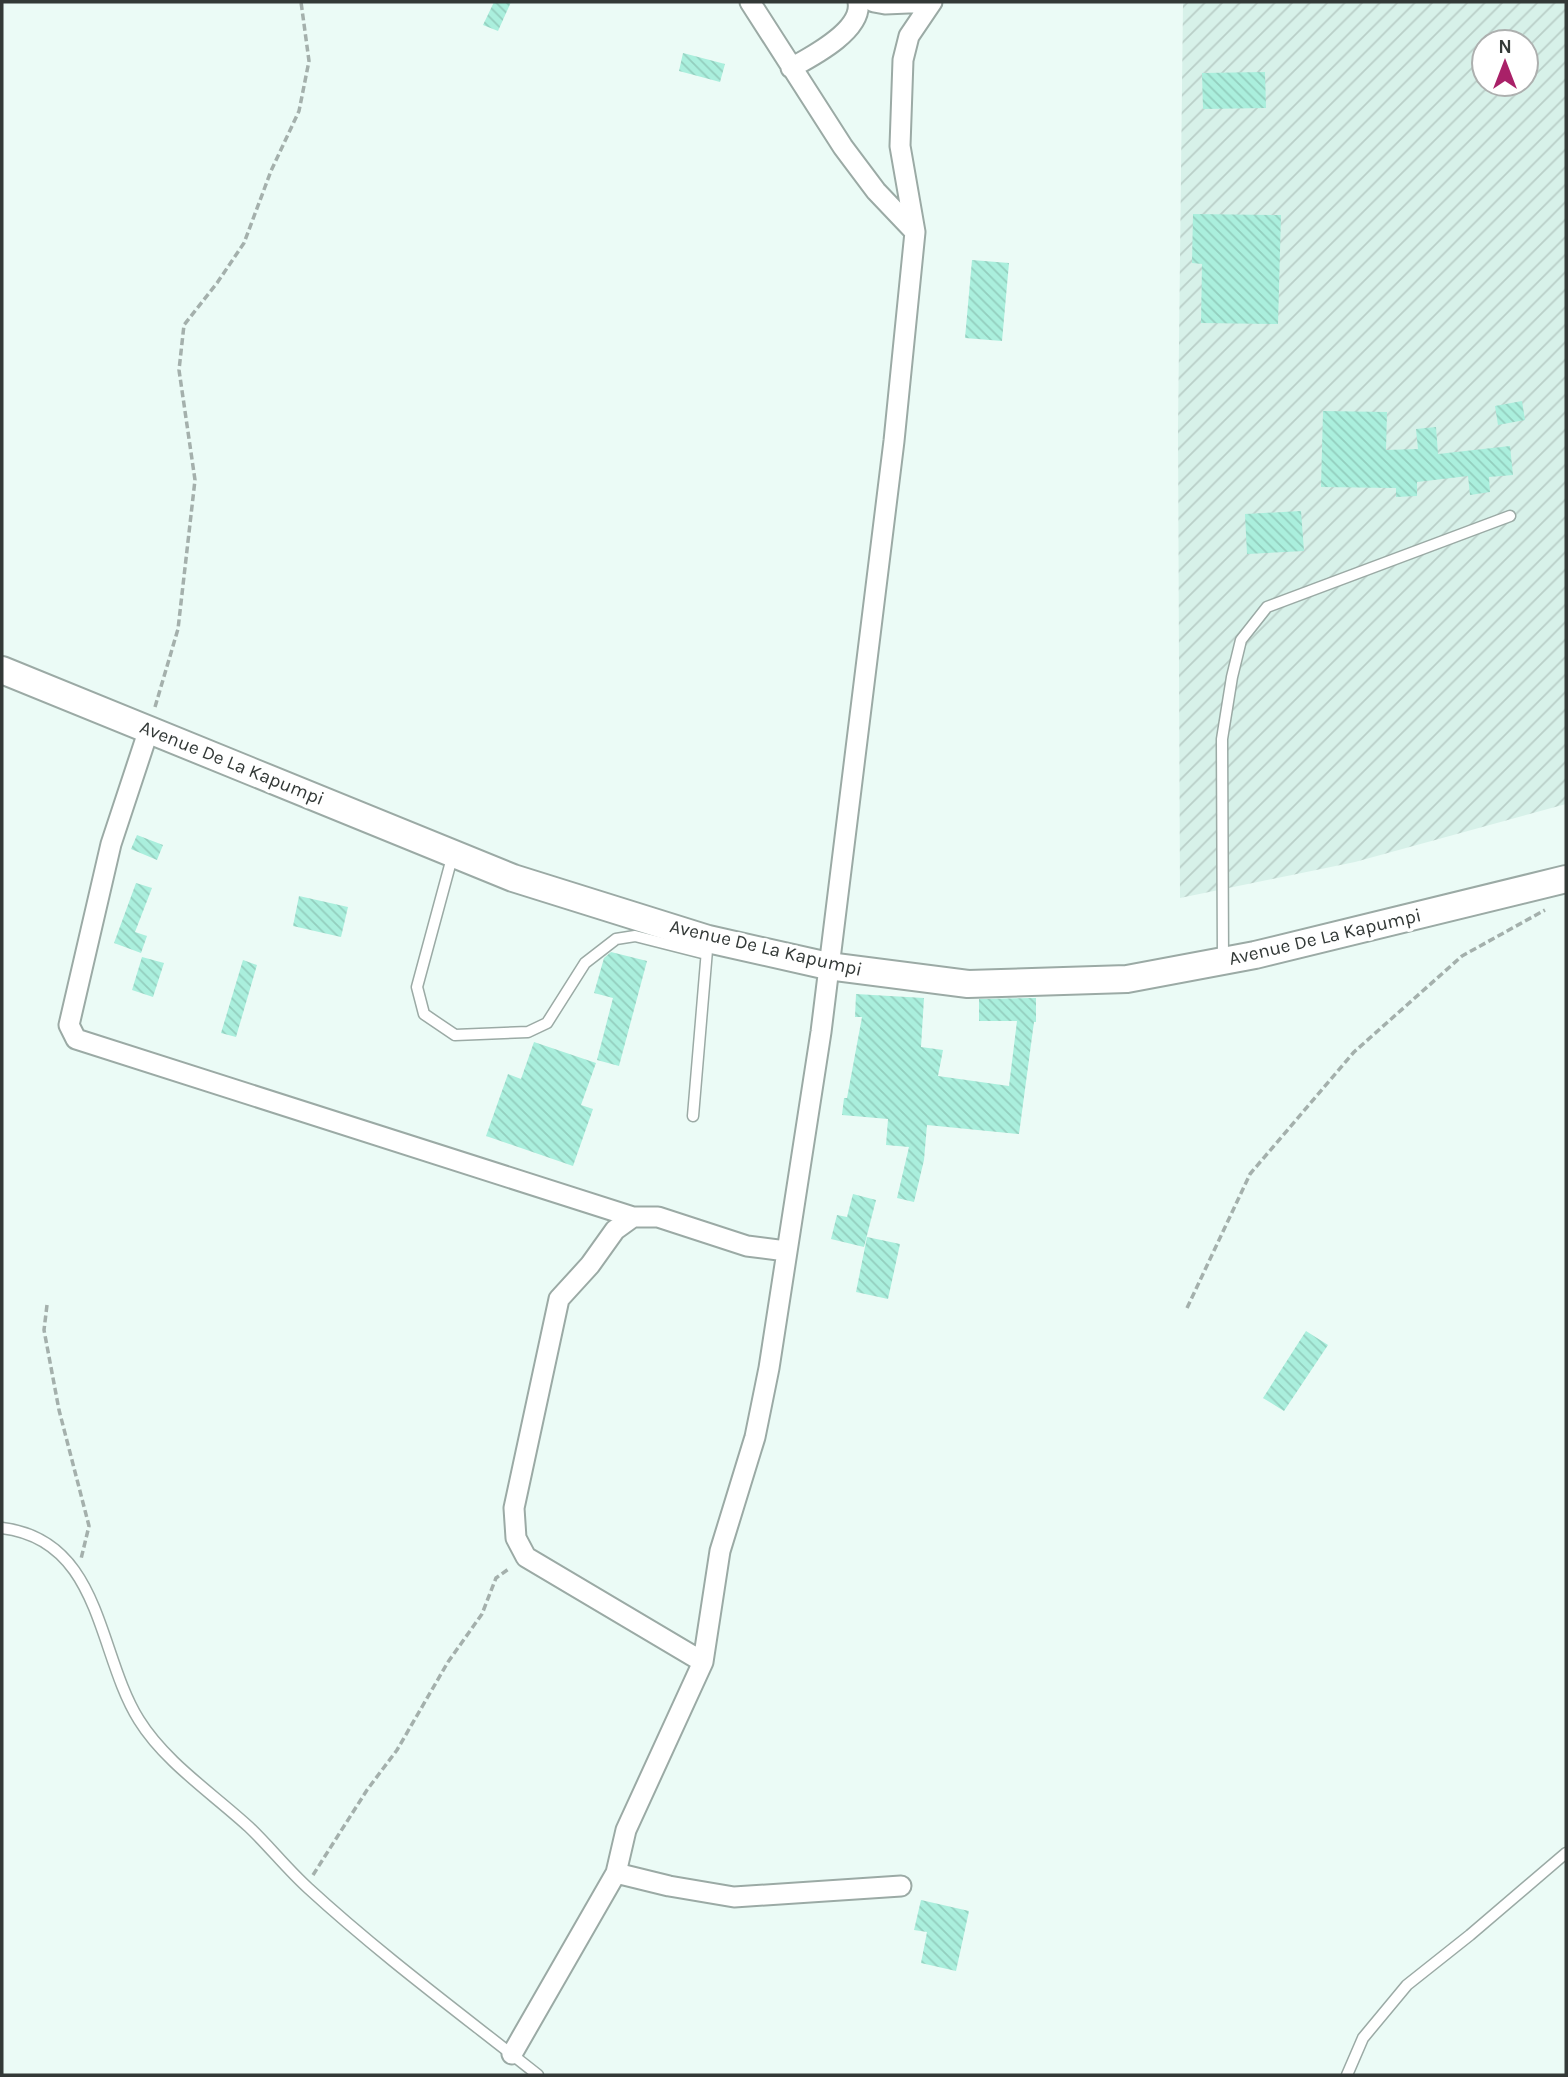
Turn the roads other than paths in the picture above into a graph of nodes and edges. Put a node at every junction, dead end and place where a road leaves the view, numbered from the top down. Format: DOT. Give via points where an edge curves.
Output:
graph roads {
  1 [pos="750,2"];
  2 [pos="858,2"];
  3 [pos="874,2"];
  4 [pos="932,2"];
  5 [pos="791,68"];
  6 [pos="915,232"];
  7 [pos="1510,516"];
  8 [pos="2,670"];
  9 [pos="149,729"];
  10 [pos="453,854"];
  11 [pos="1566,879"];
  12 [pos="707,947"];
  13 [pos="1223,961"];
  14 [pos="828,966"];
  15 [pos="694,1116"];
  16 [pos="633,1217"];
  17 [pos="786,1251"];
  18 [pos="2,1528"];
  19 [pos="703,1662"];
  20 [pos="1566,1853"];
  21 [pos="616,1873"];
  22 [pos="901,1886"];
  23 [pos="512,2054"];
  24 [pos="538,2075"];
  25 [pos="1347,2075"];
  1 -- 5 [label="street"];
  2 -- 5 [label="street" via="855,22 847,30"];
  3 -- 4 [label="street"];
  4 -- 6 [label="street" via="909,36 903,60 900,146"];
  5 -- 6 [label="street" via="876,191"];
  6 -- 14 [label="street"];
  7 -- 13 [label="lane" via="1268,607 1241,640 1222,739"];
  8 -- 9 [label="main road, Avenue De La Kapumpi"];
  9 -- 10 [label="main road, Avenue De La Kapumpi"];
  9 -- 16 [label="street" via="104,873 69,1025 76,1039"];
  10 -- 12 [label="main road, Avenue De La Kapumpi"];
  10 -- 12 [label="lane" via="416,987 424,1014 455,1035 528,1032 547,1023 585,963 616,939 635,936"];
  11 -- 13 [label="main road, Avenue De La Kapumpi"];
  12 -- 14 [label="main road, Avenue De La Kapumpi"];
  12 -- 15 [label="lane"];
  13 -- 14 [label="main road, Avenue De La Kapumpi" via="1127,979 968,984"];
  14 -- 17 [label="street"];
  16 -- 17 [label="street" via="658,1217 747,1246"];
  16 -- 19 [label="street" via="615,1230 558,1300 514,1508 516,1538 526,1557"];
  17 -- 19 [label="street" via="769,1368 755,1437 720,1551"];
  18 -- 23 [label="lane" via="52,1549 78,1573 97,1611 125,1694 155,1741 306,1886"];
  19 -- 21 [label="street" via="626,1830"];
  20 -- 25 [label="lane" via="1407,1984 1363,2038"];
  21 -- 22 [label="street" via="734,1897"];
  21 -- 23 [label="street"];
  23 -- 24 [label="lane"];
}
